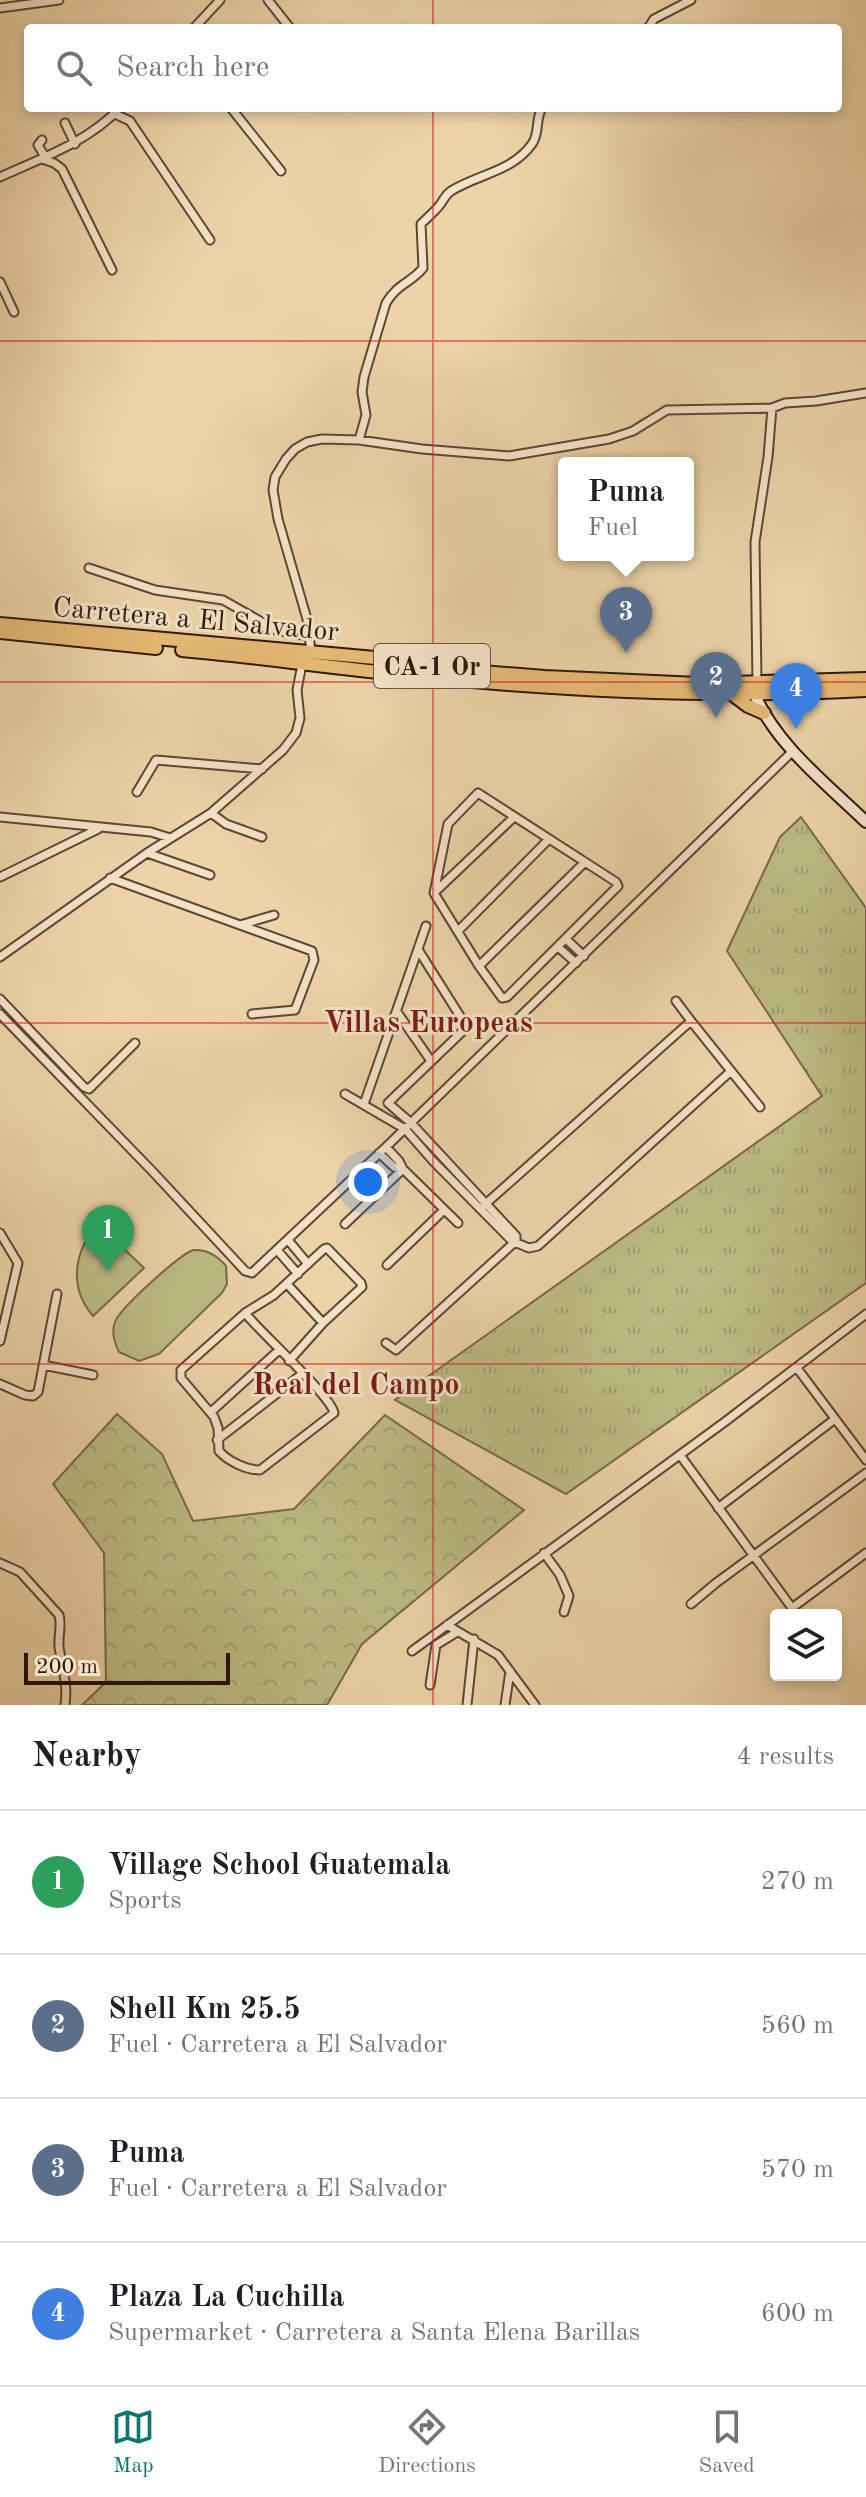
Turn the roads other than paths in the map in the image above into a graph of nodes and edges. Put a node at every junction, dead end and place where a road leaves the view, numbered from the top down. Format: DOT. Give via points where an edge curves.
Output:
graph roads {
  1 [pos="59,0"];
  2 [pos="220,0"];
  3 [pos="268,0"];
  4 [pos="691,0"];
  5 [pos="0,8"];
  6 [pos="198,24"];
  7 [pos="287,24"];
  8 [pos="651,24"];
  9 [pos="117,112"];
  10 [pos="119,112"];
  11 [pos="234,112"];
  12 [pos="539,112"];
  13 [pos="65,123"];
  14 [pos="42,140"];
  15 [pos="75,144"];
  16 [pos="42,157"];
  17 [pos="281,171"];
  18 [pos="0,177"];
  19 [pos="210,240"];
  20 [pos="112,270"];
  21 [pos="0,282"];
  22 [pos="14,312"];
  23 [pos="866,393"];
  24 [pos="772,408"];
  25 [pos="359,440"];
  26 [pos="89,568"];
  27 [pos="0,624"];
  28 [pos="0,632"];
  29 [pos="309,636"];
  30 [pos="311,652"];
  31 [pos="391,660"];
  32 [pos="302,664"];
  33 [pos="329,667"];
  34 [pos="866,679"];
  35 [pos="758,690"];
  36 [pos="866,690"];
  37 [pos="732,694"];
  38 [pos="763,712"];
  39 [pos="793,751"];
  40 [pos="262,769"];
  41 [pos="137,792"];
  42 [pos="211,813"];
  43 [pos="0,817"];
  44 [pos="514,817"];
  45 [pos="866,822"];
  46 [pos="100,828"];
  47 [pos="262,837"];
  48 [pos="170,838"];
  49 [pos="549,839"];
  50 [pos="147,853"];
  51 [pos="585,862"];
  52 [pos="210,875"];
  53 [pos="0,877"];
  54 [pos="110,878"];
  55 [pos="434,893"];
  56 [pos="274,915"];
  57 [pos="240,925"];
  58 [pos="426,926"];
  59 [pos="458,931"];
  60 [pos="566,939"];
  61 [pos="558,947"];
  62 [pos="419,951"];
  63 [pos="584,956"];
  64 [pos="0,957"];
  65 [pos="576,963"];
  66 [pos="479,966"];
  67 [pos="0,999"];
  68 [pos="676,1001"];
  69 [pos="397,1012"];
  70 [pos="0,1014"];
  71 [pos="252,1014"];
  72 [pos="691,1021"];
  73 [pos="135,1043"];
  74 [pos="431,1061"];
  75 [pos="731,1071"];
  76 [pos="345,1094"];
  77 [pos="364,1104"];
  78 [pos="760,1107"];
  79 [pos="393,1109"];
  80 [pos="387,1117"];
  81 [pos="408,1126"];
  82 [pos="383,1150"];
  83 [pos="403,1169"];
  84 [pos="484,1205"];
  85 [pos="444,1210"];
  86 [pos="458,1223"];
  87 [pos="345,1224"];
  88 [pos="0,1233"];
  89 [pos="288,1240"];
  90 [pos="516,1241"];
  91 [pos="277,1250"];
  92 [pos="308,1264"];
  93 [pos="387,1265"];
  94 [pos="298,1274"];
  95 [pos="287,1284"];
  96 [pos="57,1294"];
  97 [pos="245,1313"];
  98 [pos="866,1314"];
  99 [pos="323,1323"];
  100 [pos="398,1334"];
  101 [pos="0,1341"];
  102 [pos="386,1343"];
  103 [pos="403,1343"];
  104 [pos="279,1350"];
  105 [pos="289,1361"];
  106 [pos="43,1365"];
  107 [pos="797,1368"];
  108 [pos="302,1374"];
  109 [pos="93,1375"];
  110 [pos="0,1384"];
  111 [pos="211,1412"];
  112 [pos="835,1419"];
  113 [pos="217,1440"];
  114 [pos="680,1455"];
  115 [pos="866,1460"];
  116 [pos="866,1473"];
  117 [pos="718,1508"];
  118 [pos="544,1553"];
  119 [pos="866,1553"];
  120 [pos="754,1556"];
  121 [pos="0,1563"];
  122 [pos="691,1604"];
  123 [pos="564,1612"];
  124 [pos="447,1625"];
  125 [pos="457,1632"];
  126 [pos="474,1639"];
  127 [pos="412,1651"];
  128 [pos="510,1671"];
  129 [pos="430,1685"];
  130 [pos="65,1705"];
  131 [pos="467,1705"];
  132 [pos="505,1705"];
  133 [pos="535,1705"];
  1 -- 5 [label="street"];
  2 -- 6 [label="street"];
  3 -- 7 [label="street"];
  4 -- 8 [label="street"];
  9 -- 15 [label="street"];
  10 -- 19 [label="street"];
  11 -- 17 [label="street"];
  12 -- 25 [label="street" via="532,145 507,168 446,194 421,224 423,268 386,303 364,377 366,415"];
  13 -- 15 [label="street"];
  14 -- 16 [label="street"];
  15 -- 16 [label="street"];
  16 -- 18 [label="street"];
  16 -- 20 [label="street" via="62,169"];
  21 -- 22 [label="street"];
  23 -- 24 [label="street"];
  24 -- 25 [label="street" via="667,410 609,439 509,456"];
  24 -- 35 [label="street" via="755,542"];
  25 -- 29 [label="street" via="307,442 295,449 275,477 278,519"];
  26 -- 29 [label="street" via="155,590 223,600 276,630"];
  27 -- 30 [label="highway, Carretera a El Salvador / CA-1 Or"];
  28 -- 32 [label="highway, Carretera a El Salvador / CA-1 Or"];
  29 -- 30 [label="street"];
  30 -- 31 [label="highway, Carretera a El Salvador / CA-1 Or"];
  31 -- 33 [label="highway" via="392,669"];
  31 -- 35 [label="highway, Carretera a El Salvador / CA-1 Or" via="481,672"];
  32 -- 33 [label="highway, Carretera a El Salvador / CA-1 Or"];
  32 -- 40 [label="street" via="296,733"];
  33 -- 37 [label="highway, Carretera a El Salvador / CA-1 Or" via="590,690"];
  34 -- 35 [label="highway, Carretera a El Salvador / CA-1 Or"];
  35 -- 36 [label="highway, Carretera a El Salvador / CA-1 Or"];
  35 -- 37 [label="highway, Carretera a El Salvador / CA-1 Or"];
  35 -- 38 [label="highway"];
  37 -- 38 [label="highway"];
  38 -- 39 [label="main road"];
  39 -- 45 [label="main road"];
  39 -- 63 [label="street"];
  40 -- 41 [label="street" via="156,760"];
  40 -- 42 [label="street"];
  42 -- 47 [label="street"];
  42 -- 48 [label="street"];
  43 -- 46 [label="street"];
  44 -- 49 [label="street"];
  44 -- 55 [label="street"];
  44 -- 55 [label="street" via="482,794 473,795 448,824"];
  46 -- 48 [label="street"];
  46 -- 53 [label="street"];
  48 -- 50 [label="street"];
  49 -- 51 [label="street"];
  49 -- 59 [label="street"];
  50 -- 52 [label="street"];
  50 -- 54 [label="street"];
  51 -- 60 [label="street" via="618,886"];
  51 -- 66 [label="street"];
  54 -- 57 [label="street"];
  54 -- 64 [label="street"];
  55 -- 59 [label="street"];
  56 -- 57 [label="street"];
  57 -- 71 [label="street" via="314,954 295,1010"];
  58 -- 62 [label="street"];
  59 -- 66 [label="street"];
  60 -- 61 [label="street"];
  60 -- 63 [label="street"];
  61 -- 65 [label="street"];
  61 -- 66 [label="street" via="507,997 498,994"];
  62 -- 69 [label="street"];
  62 -- 74 [label="street" via="466,1026"];
  63 -- 65 [label="street"];
  65 -- 81 [label="street"];
  67 -- 73 [label="street" via="89,1089"];
  68 -- 72 [label="street"];
  69 -- 74 [label="street"];
  69 -- 77 [label="street"];
  70 -- 91 [label="street" via="245,1271 255,1271"];
  72 -- 75 [label="street"];
  72 -- 84 [label="street"];
  74 -- 79 [label="street" via="388,1101"];
  75 -- 78 [label="street"];
  75 -- 90 [label="street" via="538,1246"];
  76 -- 77 [label="street"];
  77 -- 80 [label="street"];
  79 -- 80 [label="street"];
  79 -- 81 [label="street"];
  80 -- 81 [label="street"];
  81 -- 82 [label="street"];
  81 -- 84 [label="street" via="433,1161"];
  82 -- 83 [label="street" via="394,1167"];
  82 -- 89 [label="street"];
  83 -- 85 [label="street"];
  83 -- 87 [label="street"];
  84 -- 90 [label="street"];
  85 -- 86 [label="street"];
  85 -- 93 [label="street"];
  88 -- 101 [label="street" via="18,1263"];
  89 -- 91 [label="street"];
  89 -- 92 [label="street"];
  90 -- 103 [label="street"];
  91 -- 94 [label="street"];
  92 -- 94 [label="street"];
  92 -- 99 [label="street" via="327,1248 362,1284"];
  94 -- 95 [label="street"];
  95 -- 97 [label="street"];
  95 -- 99 [label="street"];
  96 -- 106 [label="street"];
  97 -- 104 [label="street"];
  97 -- 111 [label="street" via="180,1372"];
  98 -- 107 [label="street"];
  99 -- 105 [label="street"];
  100 -- 103 [label="street"];
  102 -- 103 [label="street" via="396,1350"];
  104 -- 105 [label="street"];
  104 -- 111 [label="street"];
  105 -- 108 [label="street"];
  106 -- 109 [label="street"];
  106 -- 110 [label="street" via="33,1396"];
  107 -- 112 [label="street"];
  107 -- 114 [label="street"];
  108 -- 113 [label="street"];
  108 -- 113 [label="street" via="333,1415 257,1471 227,1459"];
  111 -- 113 [label="street"];
  112 -- 115 [label="street"];
  112 -- 117 [label="street"];
  114 -- 117 [label="street"];
  114 -- 118 [label="street"];
  116 -- 120 [label="street"];
  117 -- 120 [label="street"];
  118 -- 123 [label="street" via="569,1596"];
  118 -- 124 [label="street"];
  119 -- 120 [label="street" via="792,1608"];
  120 -- 122 [label="street"];
  121 -- 130 [label="street" via="20,1572 59,1615"];
  124 -- 125 [label="street"];
  124 -- 127 [label="street"];
  125 -- 126 [label="street"];
  125 -- 129 [label="street" via="436,1645"];
  126 -- 128 [label="street"];
  126 -- 131 [label="street"];
  128 -- 132 [label="street"];
  128 -- 133 [label="street"];
}
